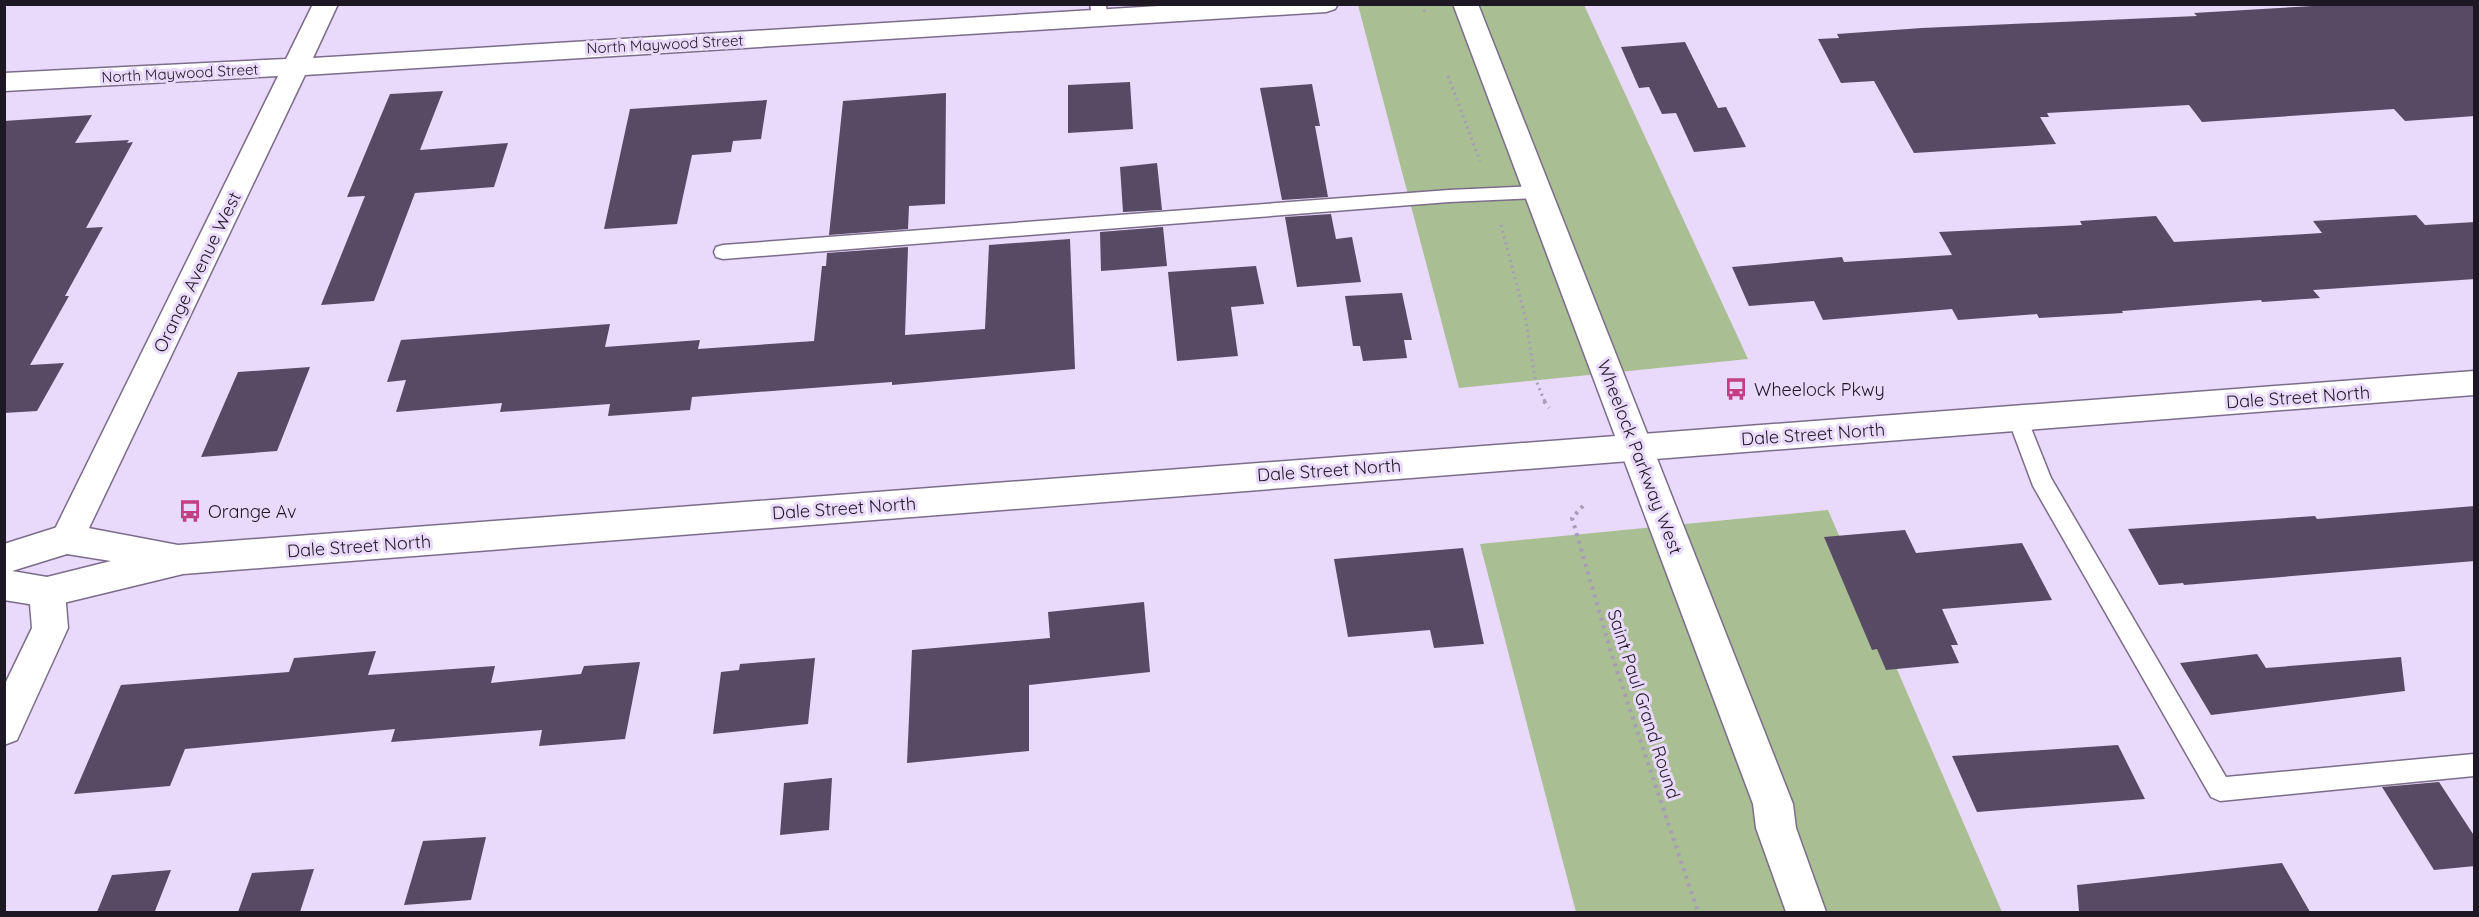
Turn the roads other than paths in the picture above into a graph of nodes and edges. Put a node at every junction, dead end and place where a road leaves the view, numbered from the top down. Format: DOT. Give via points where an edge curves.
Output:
graph roads {
  1 [pos="326,4"];
  2 [pos="1326,4"];
  3 [pos="1465,4"];
  4 [pos="1098,11"];
  5 [pos="296,67"];
  6 [pos="4,82"];
  7 [pos="1537,192"];
  8 [pos="723,252"];
  9 [pos="2475,383"];
  10 [pos="2018,419"];
  11 [pos="1637,447"];
  12 [pos="67,539"];
  13 [pos="4,559"];
  14 [pos="183,559"];
  15 [pos="4,585"];
  16 [pos="47,592"];
  17 [pos="4,728"];
  18 [pos="2475,765"];
  19 [pos="1806,912"];
  1 -- 5 [label="street, Orange Avenue West"];
  2 -- 4 [label="street, North Maywood Street"];
  3 -- 7 [label="street, Wheelock Parkway West"];
  4 -- 5 [label="street, North Maywood Street"];
  5 -- 6 [label="street, North Maywood Street"];
  5 -- 12 [label="street, Orange Avenue West"];
  7 -- 8 [label="lane"];
  7 -- 11 [label="street, Wheelock Parkway West"];
  9 -- 10 [label="street, Dale Street North"];
  10 -- 11 [label="street, Dale Street North"];
  10 -- 18 [label="lane" via="2041,480 2220,789"];
  11 -- 14 [label="street, Dale Street North"];
  11 -- 19 [label="street, Wheelock Parkway West" via="1773,804 1776,828"];
  12 -- 13 [label="street, Dale Street North"];
  12 -- 14 [label="street, Dale Street North"];
  14 -- 16 [label="street, Dale Street North"];
  15 -- 16 [label="street, Dale Street North"];
  16 -- 17 [label="street" via="50,628"];
}
